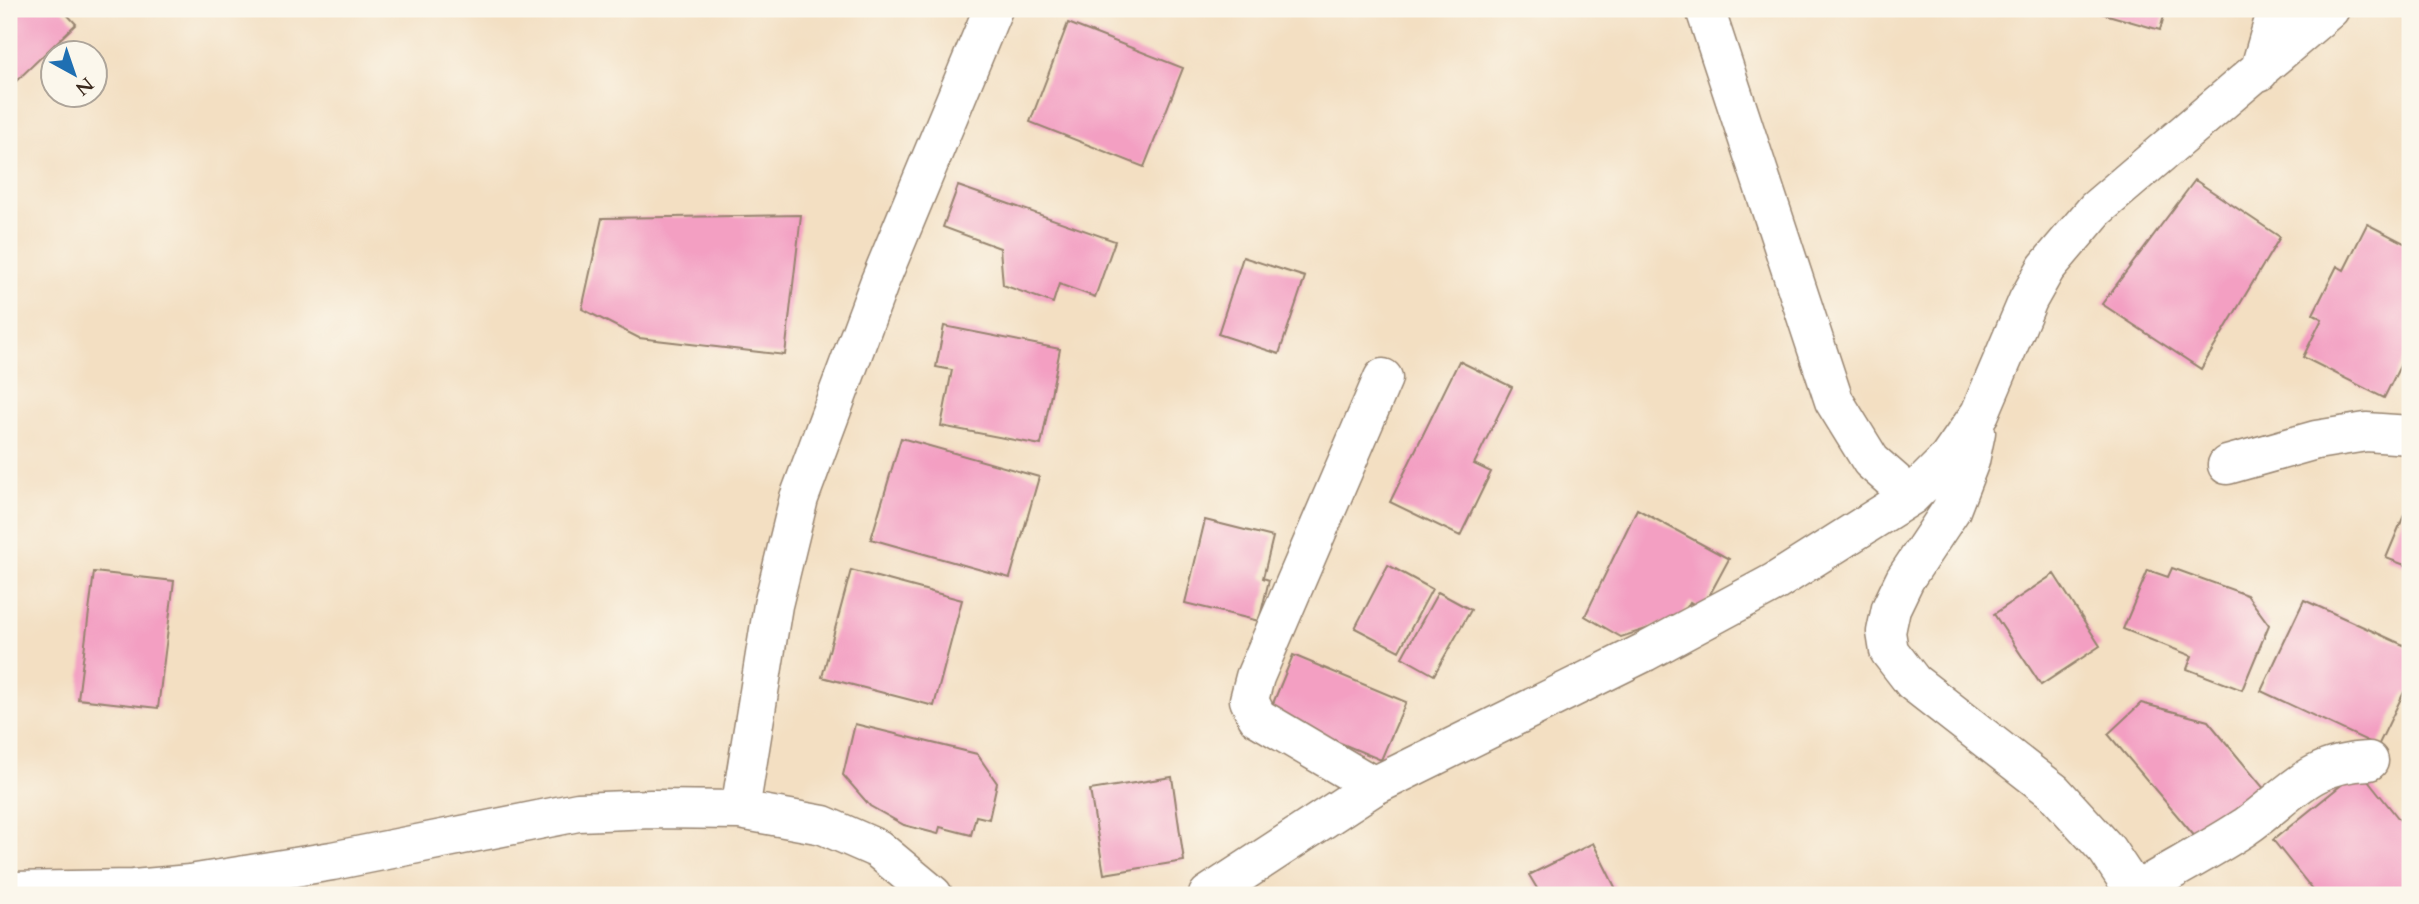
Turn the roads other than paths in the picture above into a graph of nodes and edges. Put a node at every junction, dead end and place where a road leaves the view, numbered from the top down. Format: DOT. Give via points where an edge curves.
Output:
graph roads {
  1 [pos="993,9"];
  2 [pos="1705,9"];
  3 [pos="2277,9"];
  4 [pos="2330,9"];
  5 [pos="2259,72"];
  6 [pos="1383,378"];
  7 [pos="1980,413"];
  8 [pos="2410,435"];
  9 [pos="2227,465"];
  10 [pos="1911,496"];
  11 [pos="2369,761"];
  12 [pos="1374,786"];
  13 [pos="740,810"];
  14 [pos="9,891"];
  15 [pos="2136,894"];
  16 [pos="933,895"];
  17 [pos="1208,895"];
  1 -- 13 [label="street" via="880,281 799,498 773,605"];
  2 -- 10 [label="street" via="1834,401 1871,461"];
  3 -- 5 [label="street"];
  4 -- 5 [label="street"];
  5 -- 7 [label="street" via="2096,209 2070,238 2028,300"];
  6 -- 12 [label="street" via="1249,700 1257,717"];
  7 -- 10 [label="street" via="1948,459"];
  7 -- 15 [label="street" via="1970,461 1951,510 1891,608 1886,632 1889,651 1913,681 2054,792 2107,850"];
  8 -- 9 [label="street" via="2366,432 2316,440"];
  10 -- 12 [label="street" via="1775,582"];
  11 -- 15 [label="street" via="2325,767 2299,782 2246,826"];
  12 -- 17 [label="street"];
  13 -- 14 [label="street" via="578,812 190,884"];
  13 -- 16 [label="street" via="823,825 878,849"];
}
